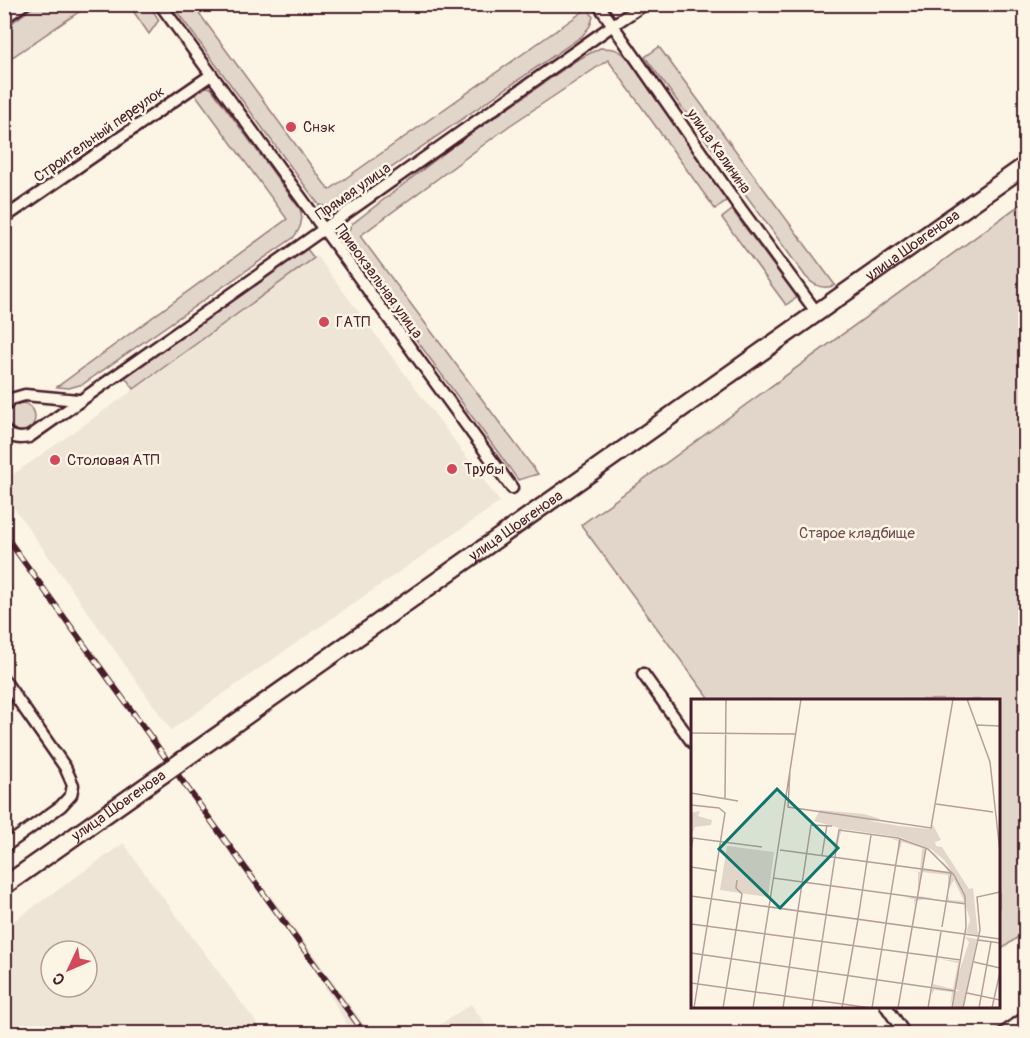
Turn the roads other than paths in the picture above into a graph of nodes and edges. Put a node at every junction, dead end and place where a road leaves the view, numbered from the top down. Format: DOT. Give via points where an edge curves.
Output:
graph roads {
  1 [pos="24,4"];
  2 [pos="160,4"];
  3 [pos="598,4"];
  4 [pos="645,4"];
  5 [pos="4,18"];
  6 [pos="613,25"];
  7 [pos="211,75"];
  8 [pos="1026,165"];
  9 [pos="4,218"];
  10 [pos="324,230"];
  11 [pos="817,314"];
  12 [pos="78,400"];
  13 [pos="4,407"];
  14 [pos="4,430"];
  15 [pos="512,488"];
  16 [pos="643,674"];
  17 [pos="4,680"];
  18 [pos="691,739"];
  19 [pos="4,847"];
  20 [pos="4,885"];
  21 [pos="886,1008"];
  22 [pos="1026,1017"];
  23 [pos="905,1034"];
  24 [pos="1002,1034"];
  1 -- 5 [label="street"];
  2 -- 7 [label="street, Привокзальная улица"];
  3 -- 6 [label="street, улица Калинина"];
  4 -- 6 [label="street, Прямая улица"];
  6 -- 10 [label="street, Прямая улица"];
  6 -- 11 [label="street, улица Калинина"];
  7 -- 9 [label="street, Строительный переулок"];
  7 -- 10 [label="street, Привокзальная улица"];
  8 -- 11 [label="street, улица Шовгенова"];
  10 -- 12 [label="street, Прямая улица"];
  10 -- 15 [label="street, Привокзальная улица"];
  11 -- 20 [label="street, улица Шовгенова, bridge"];
  12 -- 13 [label="street" via="25,395 11,399"];
  12 -- 14 [label="street, Прямая улица" via="29,437 20,439"];
  16 -- 18 [label="street"];
  17 -- 19 [label="street" via="65,767 73,785 61,806"];
  21 -- 23 [label="street"];
  22 -- 24 [label="street"];
}
